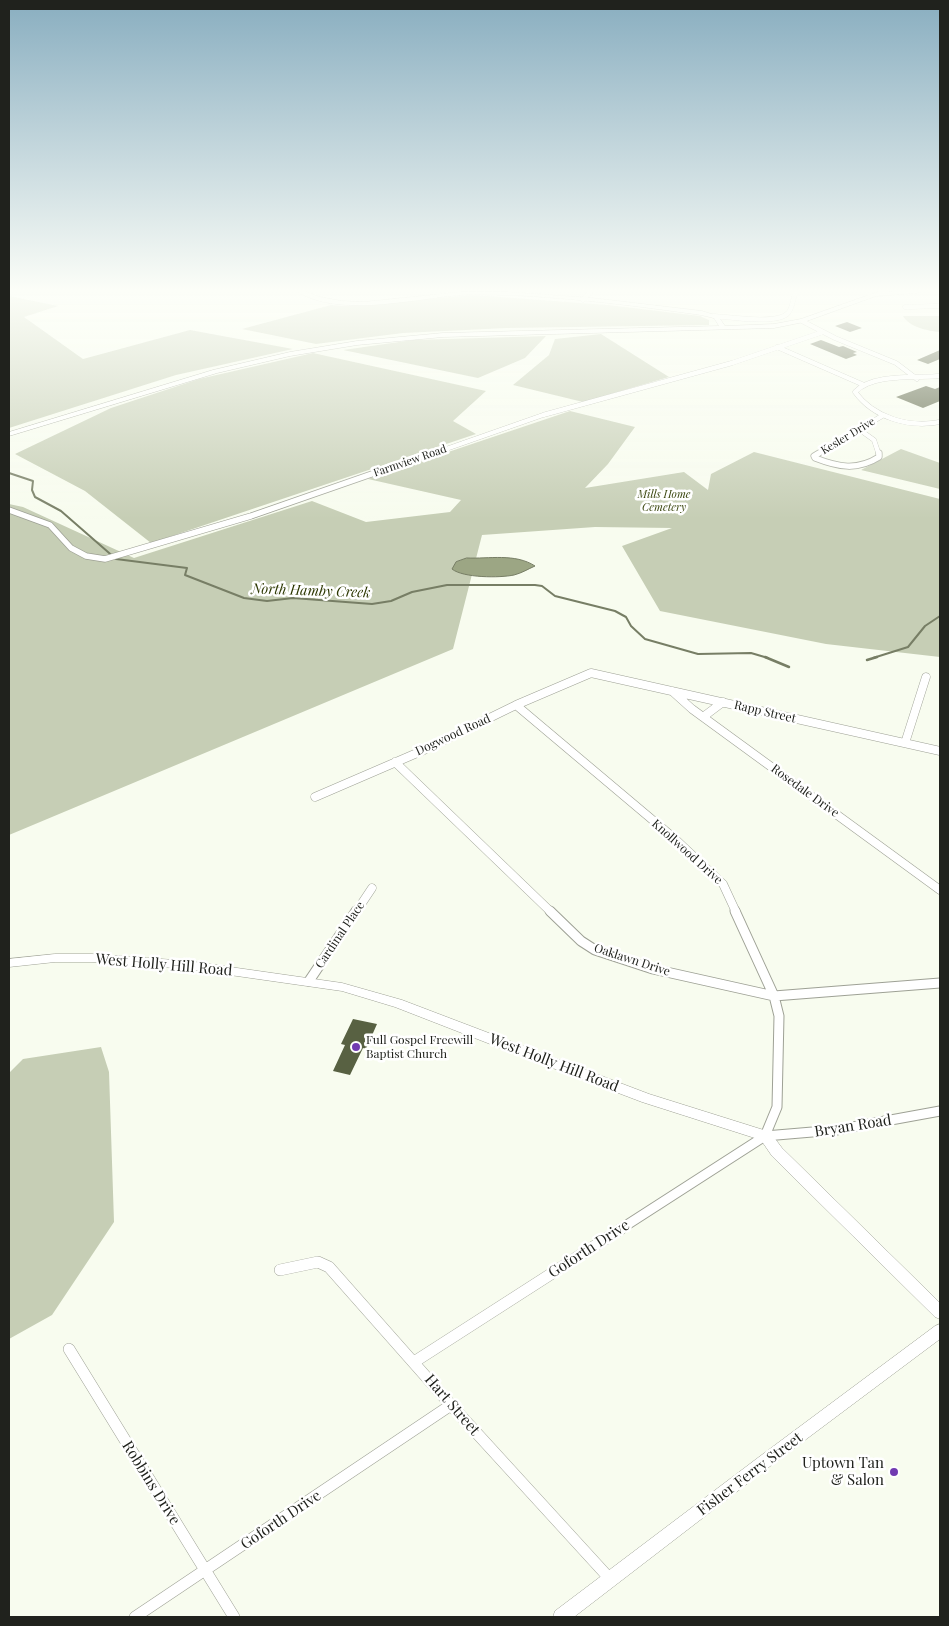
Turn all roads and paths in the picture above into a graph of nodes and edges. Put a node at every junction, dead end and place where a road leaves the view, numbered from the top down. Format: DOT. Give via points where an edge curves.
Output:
graph roads {
  1 [pos="235,367"];
  2 [pos="718,367"];
  3 [pos="823,367"];
  4 [pos="901,367"];
  5 [pos="940,376"];
  6 [pos="917,379"];
  7 [pos="864,385"];
  8 [pos="882,416"];
  9 [pos="940,422"];
  10 [pos="860,430"];
  11 [pos="9,434"];
  12 [pos="9,510"];
  13 [pos="591,673"];
  14 [pos="926,677"];
  15 [pos="672,691"];
  16 [pos="722,702"];
  17 [pos="516,705"];
  18 [pos="703,716"];
  19 [pos="905,743"];
  20 [pos="940,751"];
  21 [pos="395,762"];
  22 [pos="315,797"];
  23 [pos="372,888"];
  24 [pos="940,890"];
  25 [pos="9,963"];
  26 [pos="309,981"];
  27 [pos="940,983"];
  28 [pos="774,996"];
  29 [pos="940,1111"];
  30 [pos="765,1136"];
  31 [pos="280,1270"];
  32 [pos="940,1312"];
  33 [pos="940,1331"];
  34 [pos="69,1350"];
  35 [pos="414,1362"];
  36 [pos="451,1405"];
  37 [pos="205,1571"];
  38 [pos="611,1580"];
  39 [pos="570,1615"];
  40 [pos="135,1617"];
  41 [pos="234,1617"];
  1 -- 11 [label="street"];
  2 -- 12 [label="street, Farmview Road" via="543,415 251,516 112,558 86,556 71,548 50,525"];
  3 -- 7 [label="street"];
  4 -- 6 [label="street"];
  5 -- 6 [label="street"];
  6 -- 7 [label="street"];
  7 -- 8 [label="street" via="856,390 856,395"];
  8 -- 9 [label="street" via="918,424"];
  8 -- 10 [label="street, Kesler Drive"];
  10 -- 10 [label="street, Kesler Drive" via="874,440 879,457 875,460 847,468 814,456"];
  13 -- 15 [label="street, Rapp Street"];
  13 -- 17 [label="street, Dogwood Road"];
  14 -- 19 [label="street"];
  15 -- 16 [label="street, Rapp Street"];
  15 -- 18 [label="street, Rosedale Drive"];
  16 -- 18 [label="street"];
  16 -- 19 [label="street, Rapp Street"];
  17 -- 21 [label="street, Dogwood Road"];
  17 -- 28 [label="street, Knollwood Drive" via="724,884"];
  18 -- 24 [label="street, Rosedale Drive"];
  19 -- 20 [label="street, Rapp Street"];
  21 -- 22 [label="street, Dogwood Road"];
  21 -- 28 [label="street, Oaklawn Drive" via="595,950 653,969"];
  23 -- 26 [label="street, Cardinal Place"];
  25 -- 26 [label="street, West Holly Hill Road" via="92,958"];
  26 -- 30 [label="street, West Holly Hill Road" via="390,1000 646,1098"];
  27 -- 28 [label="street, Oaklawn Drive"];
  28 -- 30 [label="street, Knollwood Drive" via="780,1016 777,1107"];
  29 -- 30 [label="street, Bryan Road" via="836,1130"];
  30 -- 32 [label="street" via="777,1152"];
  30 -- 35 [label="street, Goforth Drive"];
  31 -- 35 [label="street, Hart Street" via="318,1262 329,1267"];
  33 -- 38 [label="street, Fisher Ferry Street"];
  34 -- 37 [label="street, Robbins Drive"];
  35 -- 36 [label="street, Hart Street"];
  36 -- 37 [label="street, Goforth Drive"];
  36 -- 38 [label="street, Hart Street"];
  37 -- 40 [label="street, Goforth Drive"];
  37 -- 41 [label="street, Robbins Drive"];
  38 -- 39 [label="street, Fisher Ferry Street"];
}
